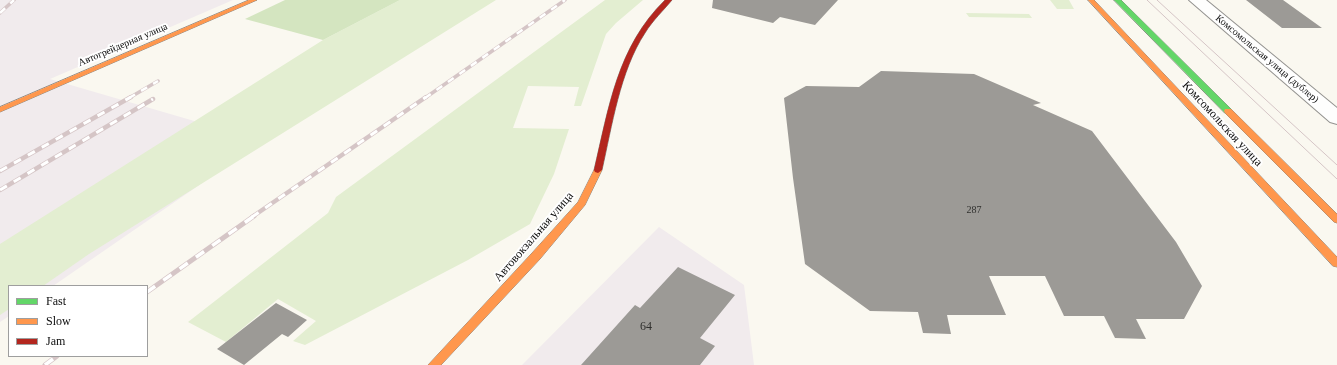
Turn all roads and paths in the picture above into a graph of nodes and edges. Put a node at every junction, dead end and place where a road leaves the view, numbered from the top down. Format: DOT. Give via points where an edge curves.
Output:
graph roads {
  1 [pos="254,0"];
  2 [pos="669,0"];
  3 [pos="1091,0"];
  4 [pos="1117,0"];
  5 [pos="1198,0"];
  6 [pos="0,110"];
  7 [pos="1337,118"];
  8 [pos="1337,220"];
  9 [pos="1337,263"];
  10 [pos="434,365"];
  1 -- 6 [label="main road, Автогрейдерная улица"];
  2 -- 10 [label="main road, Автовокзальная улица" via="660,7 638,35 623,71 596,172 582,203"];
  3 -- 9 [label="main road, Комсомольская улица"];
  4 -- 8 [label="main road, Комсомольская улица"];
  5 -- 7 [label="street, Комсомольская улица (дублер)"];
}
